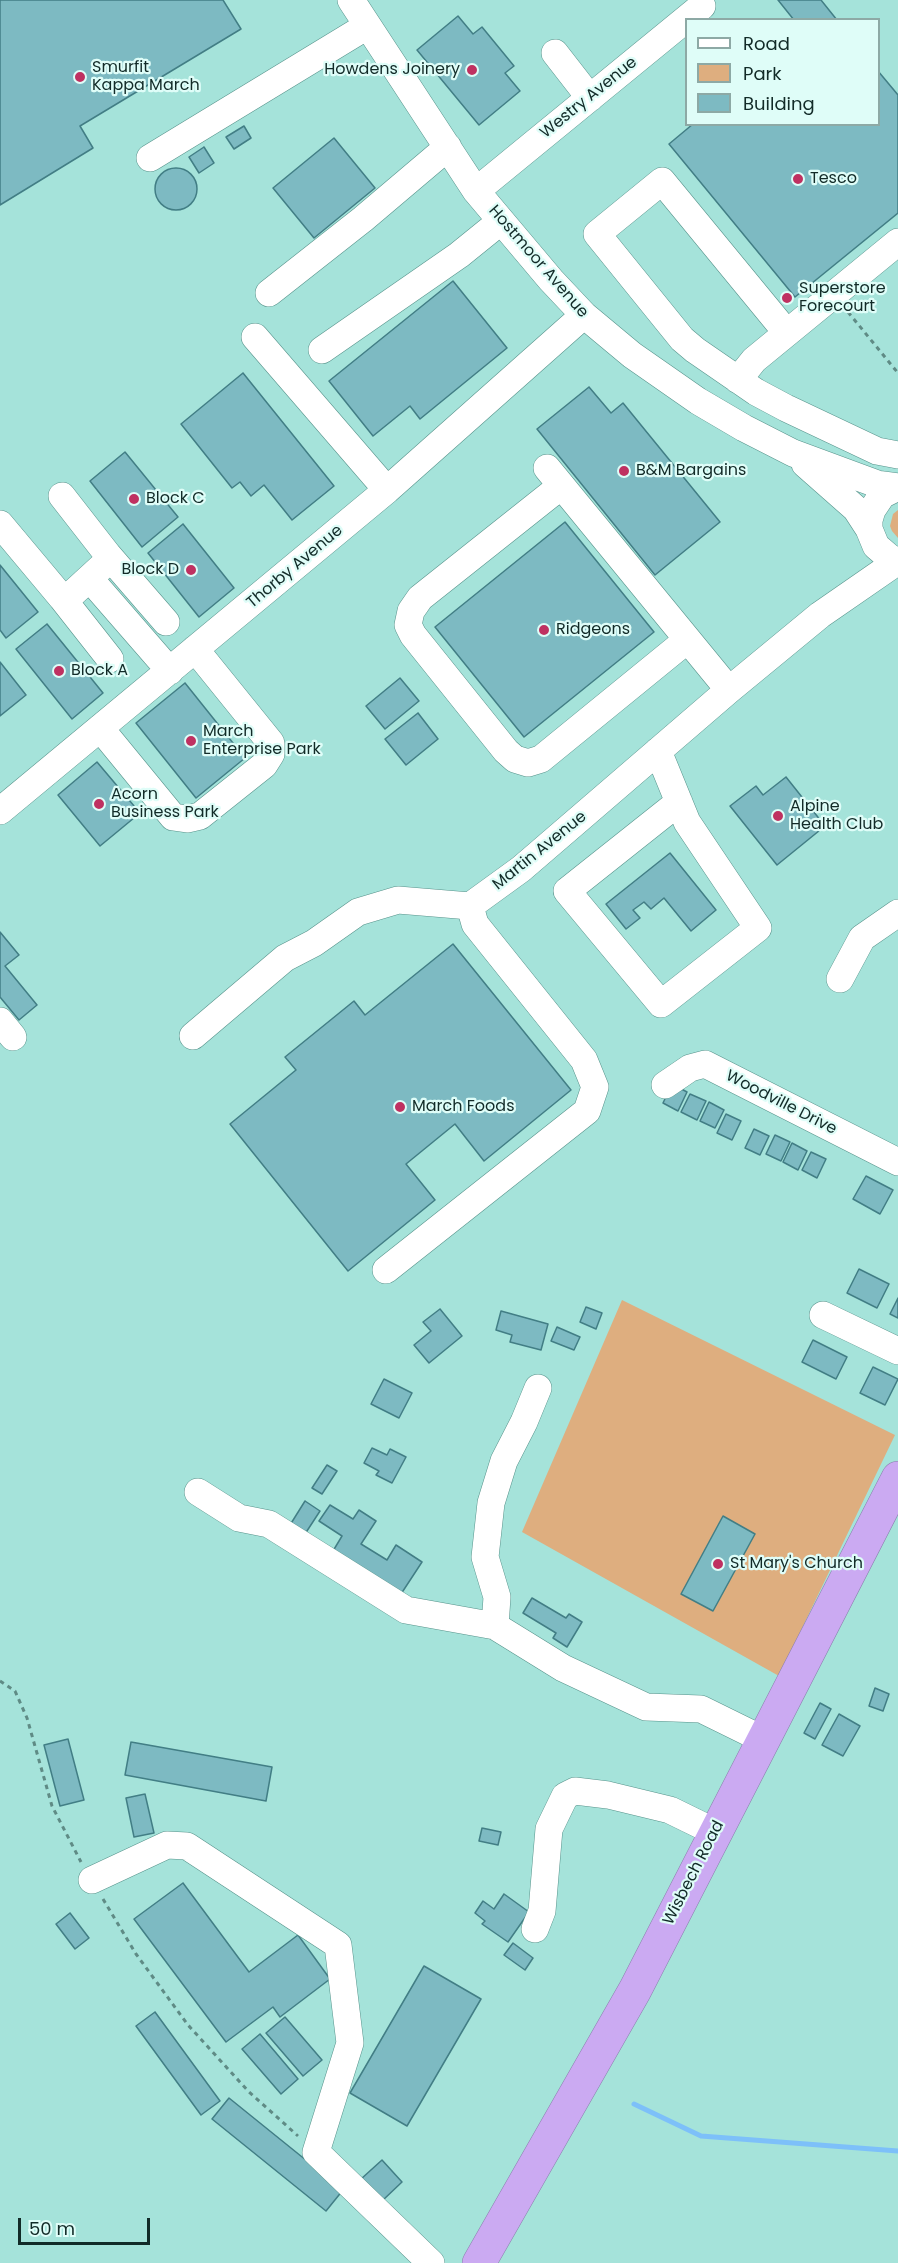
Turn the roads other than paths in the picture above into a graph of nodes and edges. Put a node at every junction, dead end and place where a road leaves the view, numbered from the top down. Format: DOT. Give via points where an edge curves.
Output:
graph roads {
  1 [pos="351,0"];
  2 [pos="702,6"];
  3 [pos="687,18"];
  4 [pos="685,20"];
  5 [pos="367,26"];
  6 [pos="555,53"];
  7 [pos="590,98"];
  8 [pos="448,147"];
  9 [pos="150,158"];
  10 [pos="476,191"];
  11 [pos="501,221"];
  12 [pos="898,243"];
  13 [pos="269,293"];
  14 [pos="584,315"];
  15 [pos="787,333"];
  16 [pos="255,337"];
  17 [pos="322,350"];
  18 [pos="738,380"];
  19 [pos="794,453"];
  20 [pos="898,455"];
  21 [pos="898,487"];
  22 [pos="387,490"];
  23 [pos="62,496"];
  24 [pos="0,525"];
  25 [pos="871,533"];
  26 [pos="108,555"];
  27 [pos="898,561"];
  28 [pos="90,579"];
  29 [pos="855,590"];
  30 [pos="62,598"];
  31 [pos="166,622"];
  32 [pos="687,640"];
  33 [pos="195,649"];
  34 [pos="110,660"];
  35 [pos="170,671"];
  36 [pos="729,690"];
  37 [pos="100,728"];
  38 [pos="658,752"];
  39 [pos="679,802"];
  40 [pos="0,812"];
  41 [pos="470,906"];
  42 [pos="898,913"];
  43 [pos="840,979"];
  44 [pos="193,1036"];
  45 [pos="665,1085"];
  46 [pos="898,1162"];
  47 [pos="386,1270"];
  48 [pos="823,1315"];
  49 [pos="898,1352"];
  50 [pos="538,1388"];
  51 [pos="898,1478"];
  52 [pos="198,1492"];
  53 [pos="495,1626"];
  54 [pos="762,1739"];
  55 [pos="715,1832"];
  56 [pos="92,1880"];
  57 [pos="535,1929"];
  58 [pos="431,2263"];
  59 [pos="479,2263"];
  1 -- 5 [label="street, Hostmoor Avenue"];
  2 -- 3 [label="street, Westry Avenue"];
  4 -- 7 [label="street, Westry Avenue"];
  5 -- 8 [label="street, Hostmoor Avenue"];
  5 -- 9 [label="street"];
  6 -- 7 [label="street"];
  7 -- 10 [label="street, Westry Avenue"];
  8 -- 10 [label="street, Hostmoor Avenue"];
  8 -- 13 [label="street"];
  10 -- 11 [label="street, Hostmoor Avenue"];
  11 -- 14 [label="street, Hostmoor Avenue"];
  11 -- 17 [label="street" via="459,255"];
  12 -- 15 [label="street"];
  14 -- 19 [label="street, Hostmoor Avenue" via="632,355 698,401"];
  14 -- 22 [label="street, Thorby Avenue"];
  15 -- 18 [label="street" via="754,360"];
  15 -- 18 [label="street" via="662,181 597,234 682,339"];
  16 -- 22 [label="street"];
  18 -- 20 [label="street" via="848,438"];
  19 -- 21 [label="street, Hostmoor Avenue" via="877,484"];
  19 -- 25 [label="street, Hostmoor Avenue" via="856,509"];
  21 -- 25 [label="street, Martin Avenue" via="876,502"];
  22 -- 33 [label="street, Thorby Avenue"];
  23 -- 26 [label="street"];
  24 -- 30 [label="street"];
  25 -- 27 [label="street, Hostmoor Avenue" via="882,552"];
  25 -- 29 [label="street, Martin Avenue" via="872,559"];
  26 -- 28 [label="street" via="108,561"];
  26 -- 31 [label="street"];
  27 -- 29 [label="street, Martin Avenue"];
  28 -- 30 [label="street"];
  28 -- 35 [label="street"];
  29 -- 36 [label="street, Martin Avenue"];
  30 -- 34 [label="street"];
  32 -- 32 [label="street" via="541,759 528,763 506,751 408,625 420,598 554,477"];
  32 -- 36 [label="street"];
  33 -- 35 [label="street, Thorby Avenue"];
  33 -- 37 [label="street" via="271,743 271,754 264,765 200,816 173,817"];
  35 -- 37 [label="street, Thorby Avenue"];
  36 -- 38 [label="street, Martin Avenue"];
  37 -- 40 [label="street, Thorby Avenue"];
  38 -- 39 [label="street"];
  38 -- 41 [label="street, Martin Avenue" via="521,869"];
  39 -- 39 [label="street" via="687,822 758,928 661,1004 567,891"];
  41 -- 44 [label="street" via="398,900 393,913 358,912 285,958"];
  41 -- 47 [label="street" via="475,924 584,1060 595,1087 587,1111"];
  42 -- 43 [label="street" via="862,938"];
  45 -- 46 [label="street, Woodville Drive" via="690,1068 705,1064"];
  48 -- 49 [label="street"];
  50 -- 53 [label="street" via="504,1461 491,1503 485,1557 497,1597"];
  51 -- 54 [label="highway, Wisbech Road"];
  52 -- 53 [label="street" via="239,1518 269,1524 406,1610"];
  53 -- 54 [label="street" via="563,1668 646,1707 701,1709"];
  54 -- 55 [label="highway, Wisbech Road"];
  55 -- 57 [label="street" via="670,1810 608,1795 575,1791 565,1796 549,1829 542,1911"];
  55 -- 59 [label="highway, Wisbech Road" via="635,1990"];
  56 -- 58 [label="street" via="167,1845 187,1846 338,1945 350,2043 316,2152"];
}
